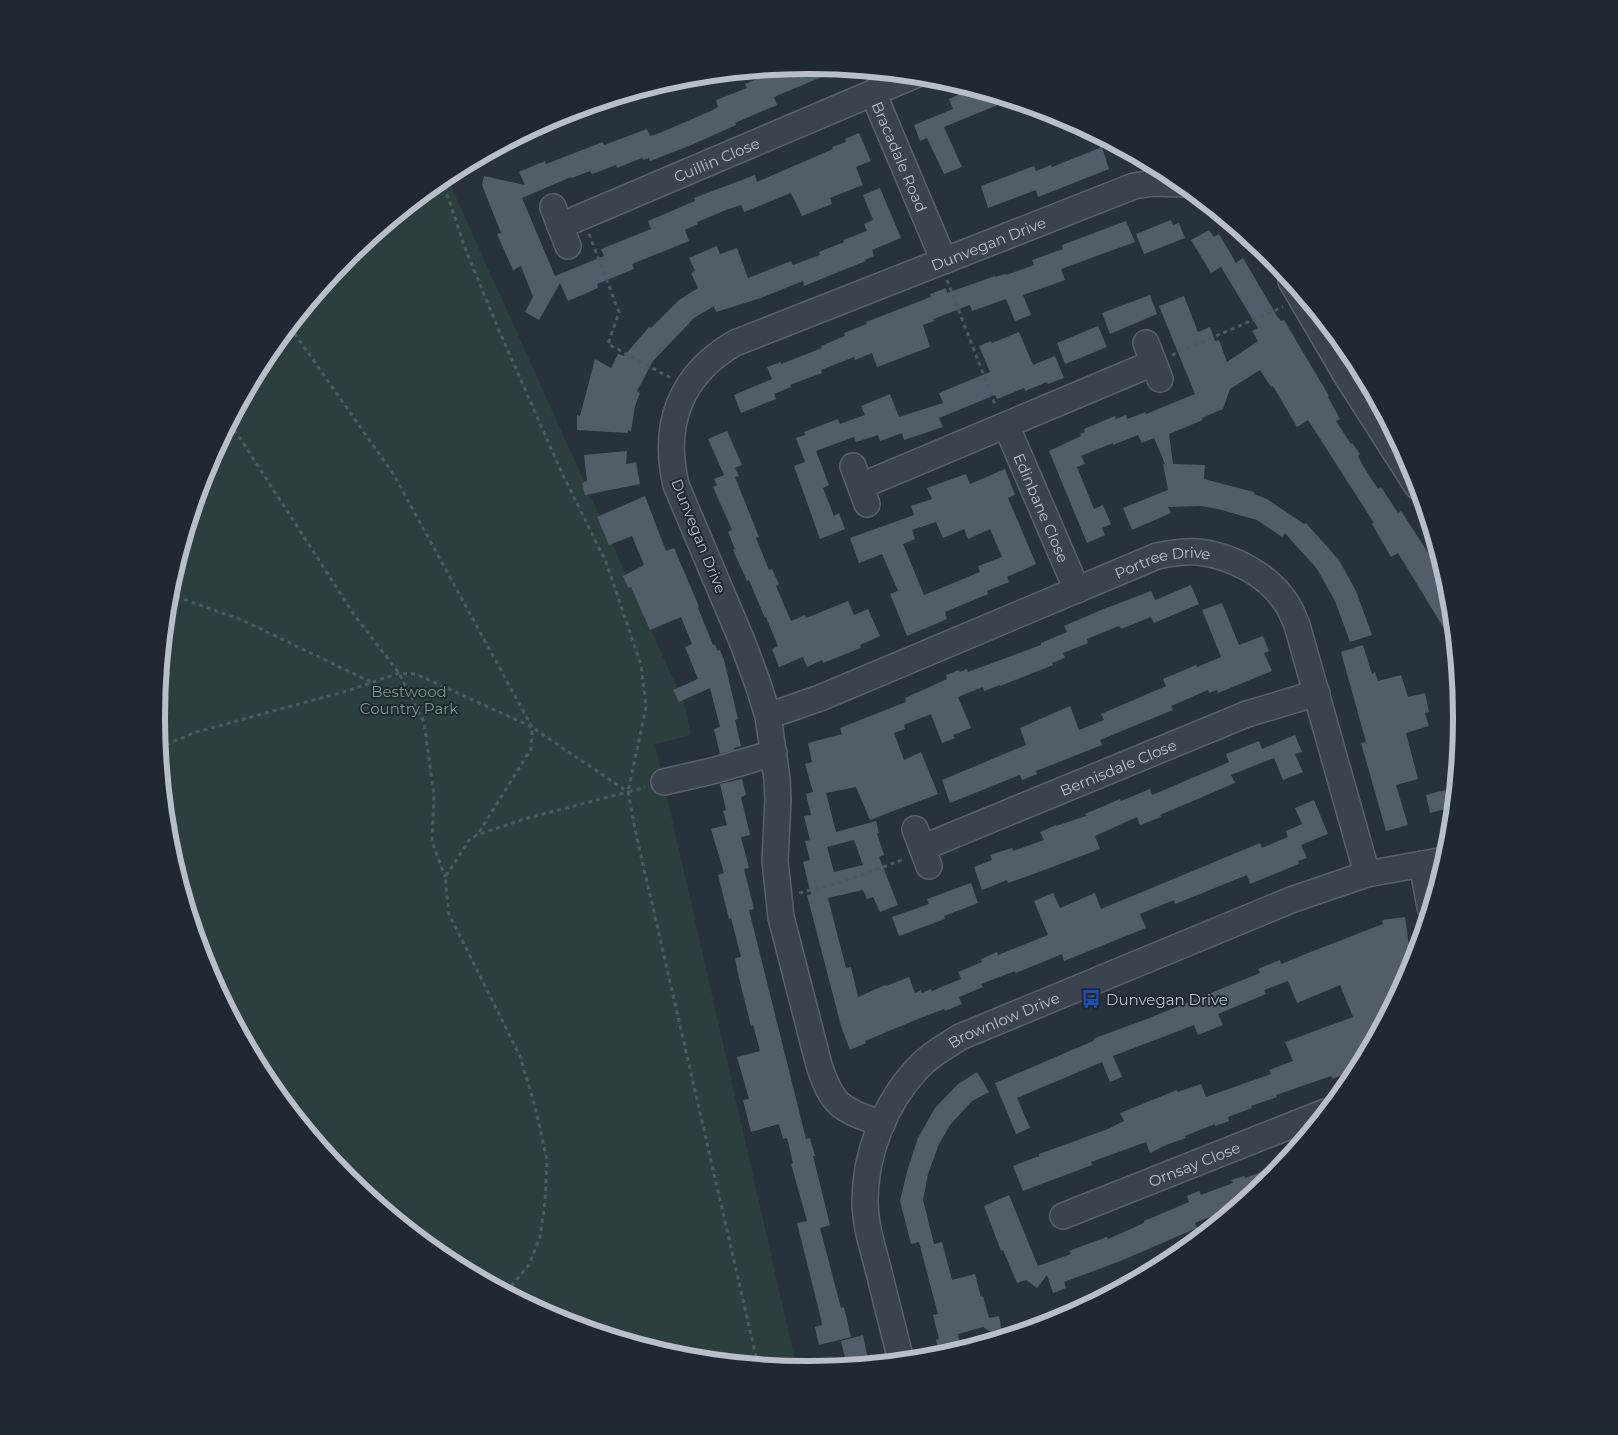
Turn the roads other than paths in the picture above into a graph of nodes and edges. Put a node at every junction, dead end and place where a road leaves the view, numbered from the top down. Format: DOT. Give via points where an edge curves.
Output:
graph roads {
  1 [pos="902,80"];
  2 [pos="873,93"];
  3 [pos="1169,184"];
  4 [pos="566,224"];
  5 [pos="944,261"];
  6 [pos="1312,316"];
  7 [pos="1153,362"];
  8 [pos="1006,425"];
  9 [pos="1392,445"];
  10 [pos="860,485"];
  11 [pos="1077,590"];
  12 [pos="1317,693"];
  13 [pos="768,716"];
  14 [pos="774,753"];
  15 [pos="664,782"];
  16 [pos="922,848"];
  17 [pos="1434,862"];
  18 [pos="1367,874"];
  19 [pos="1433,876"];
  20 [pos="1314,1116"];
  21 [pos="882,1124"];
  22 [pos="1063,1216"];
  23 [pos="899,1355"];
  1 -- 2 [label="street, Bracadale Road"];
  2 -- 4 [label="street, Cuillin Close"];
  2 -- 5 [label="street, Bracadale Road"];
  3 -- 5 [label="street, Dunvegan Drive" via="1134,186"];
  5 -- 13 [label="street, Dunvegan Drive" via="720,351 697,372 679,404 671,440 676,485 742,641"];
  6 -- 9 [label="street"];
  7 -- 8 [label="street"];
  8 -- 10 [label="street"];
  8 -- 11 [label="street, Edinbane Close"];
  11 -- 12 [label="street, Portree Drive" via="1157,556 1178,552 1219,555 1236,562 1267,581 1287,603 1298,625"];
  11 -- 13 [label="street, Portree Drive" via="820,698"];
  12 -- 16 [label="street, Bernisdale Close" via="1248,714"];
  12 -- 18 [label="street, Portree Drive"];
  13 -- 14 [label="street, Dunvegan Drive"];
  14 -- 15 [label="street"];
  14 -- 21 [label="street, Dunvegan Drive" via="778,800 775,861 781,918 823,1078 836,1102 846,1110"];
  17 -- 18 [label="street, Brownlow Drive"];
  17 -- 19 [label="street"];
  18 -- 21 [label="street, Brownlow Drive" via="1291,900 960,1037 918,1068 895,1098"];
  20 -- 22 [label="street, Ornsay Close"];
  21 -- 23 [label="street, Brownlow Drive" via="870,1159 865,1201 868,1230"];
}
